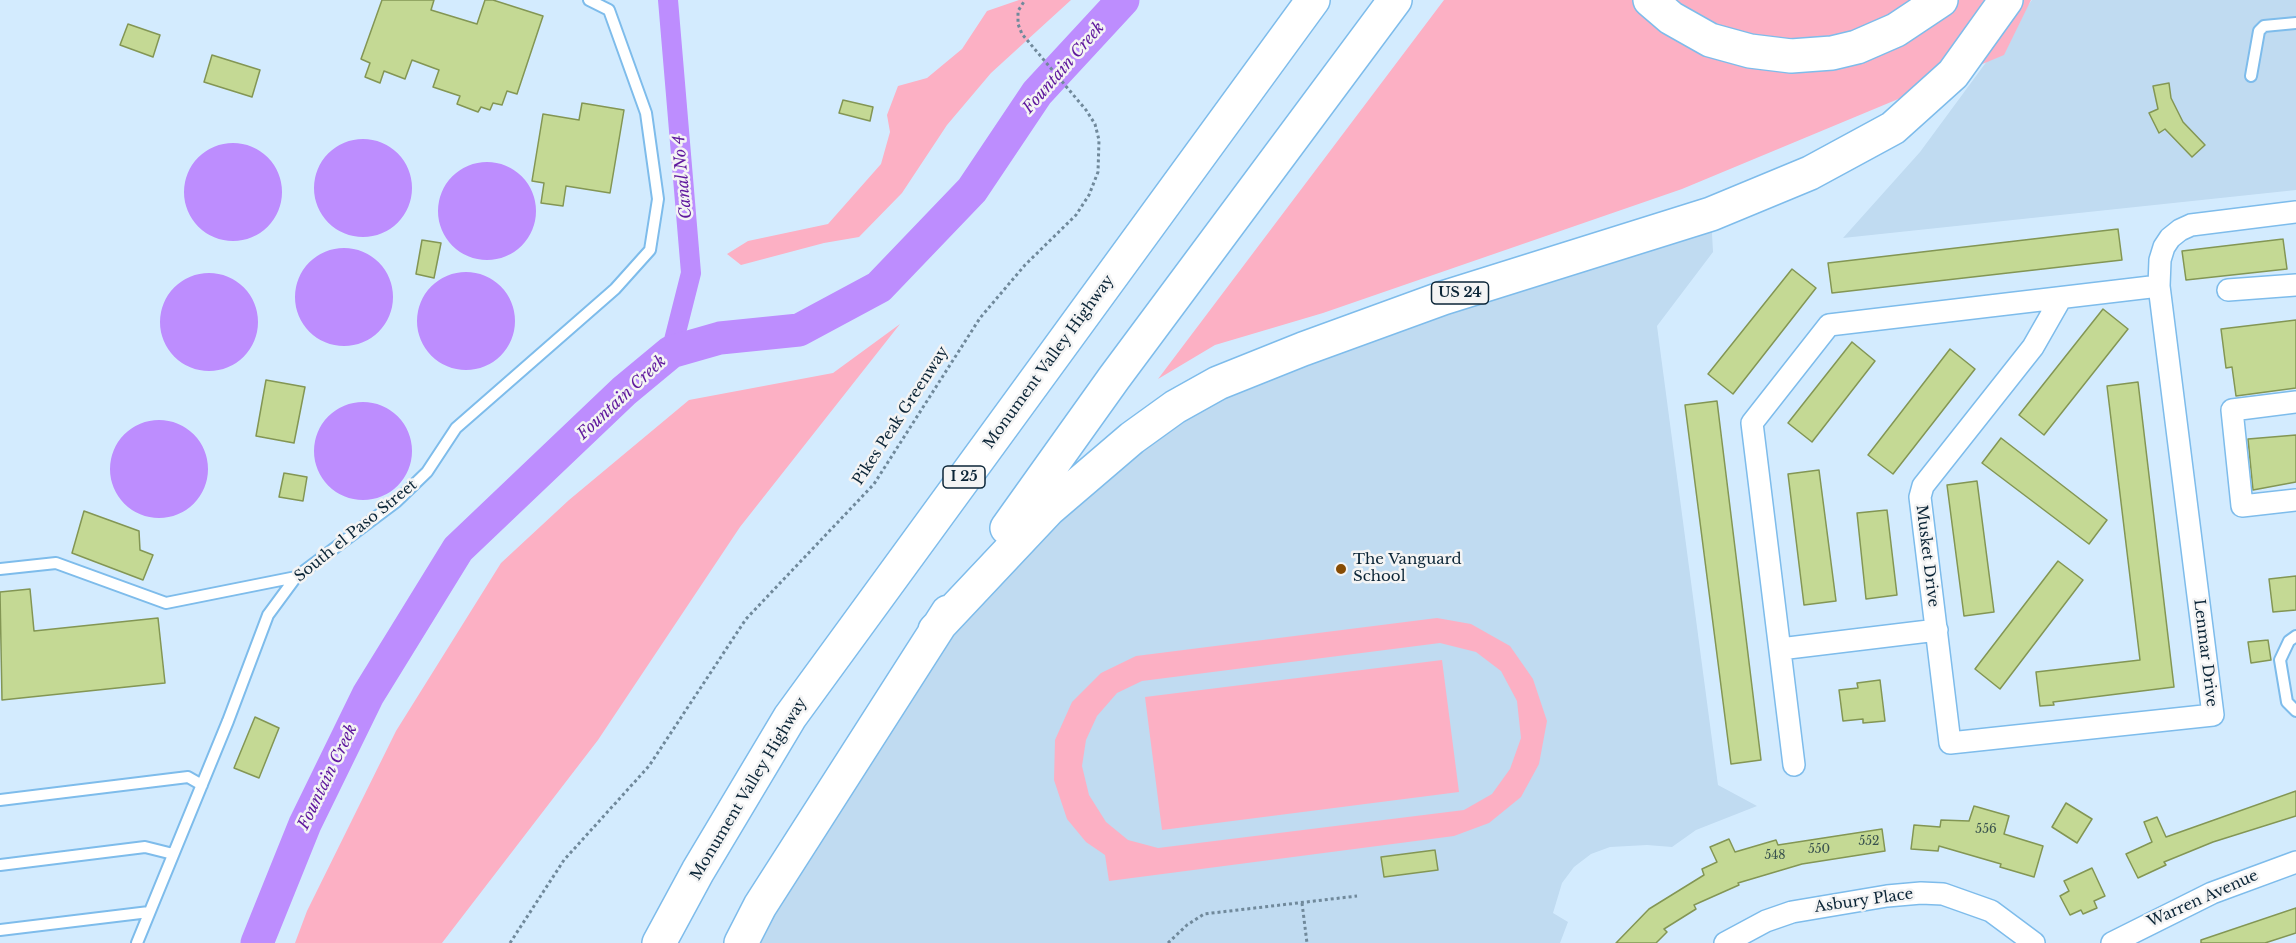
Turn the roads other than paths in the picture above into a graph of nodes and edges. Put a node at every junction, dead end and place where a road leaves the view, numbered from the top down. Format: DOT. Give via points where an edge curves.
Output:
graph roads {
  1 [pos="589,0"];
  2 [pos="1313,0"];
  3 [pos="1395,0"];
  4 [pos="1650,0"];
  5 [pos="1941,0"];
  6 [pos="2006,0"];
  7 [pos="2296,23"];
  8 [pos="2251,76"];
  9 [pos="2296,212"];
  10 [pos="2296,285"];
  11 [pos="2159,286"];
  12 [pos="2228,290"];
  13 [pos="2061,298"];
  14 [pos="2296,402"];
  15 [pos="2296,500"];
  16 [pos="0,568"];
  17 [pos="296,577"];
  18 [pos="935,630"];
  19 [pos="1937,630"];
  20 [pos="2296,636"];
  21 [pos="1780,649"];
  22 [pos="2296,711"];
  23 [pos="1794,765"];
  24 [pos="202,785"];
  25 [pos="0,800"];
  26 [pos="173,854"];
  27 [pos="2296,862"];
  28 [pos="0,865"];
  29 [pos="149,912"];
  30 [pos="0,930"];
  31 [pos="137,943"];
  32 [pos="659,943"];
  33 [pos="741,943"];
  34 [pos="1725,943"];
  35 [pos="2034,943"];
  36 [pos="2112,943"];
  1 -- 17 [label="lane, South el Paso Street" via="609,10 646,113 658,199 650,250 615,289 456,428 427,472 396,502"];
  2 -- 32 [label="highway, Monument Valley Highway / I 25" via="790,717"];
  3 -- 18 [label="highway" via="1114,378"];
  4 -- 5 [label="highway" via="1671,18 1710,40 1770,55 1800,56 1832,53 1878,39"];
  6 -- 18 [label="highway, US 24" via="1953,74 1893,128 1810,173 1711,214 1443,298 1303,349 1218,383 1175,407 1049,508"];
  7 -- 8 [label="lane" via="2264,26 2259,31"];
  9 -- 11 [label="street, Lenmar Drive" via="2191,225 2180,230 2164,248"];
  10 -- 12 [label="street"];
  11 -- 13 [label="street"];
  11 -- 19 [label="street, Lenmar Drive" via="2213,715 1950,744"];
  13 -- 19 [label="street, Musket Drive" via="2033,347 1923,486 1920,497"];
  13 -- 21 [label="street" via="1829,325 1752,423"];
  14 -- 15 [label="street" via="2232,410 2242,506"];
  16 -- 17 [label="lane" via="56,563 166,603"];
  17 -- 24 [label="lane, South el Paso Street" via="268,615"];
  18 -- 33 [label="highway" via="760,906"];
  19 -- 21 [label="street"];
  20 -- 22 [label="lane" via="2289,641 2280,660 2287,702"];
  21 -- 23 [label="street"];
  24 -- 25 [label="lane" via="188,777"];
  24 -- 26 [label="lane, South el Paso Street"];
  26 -- 28 [label="lane" via="145,848"];
  26 -- 29 [label="lane, South el Paso Street"];
  27 -- 36 [label="street, Warren Avenue" via="2212,893"];
  29 -- 30 [label="lane"];
  29 -- 31 [label="lane, South el Paso Street"];
  34 -- 35 [label="street, Asbury Place" via="1792,912 1921,893 1943,894 1991,911"];
}
